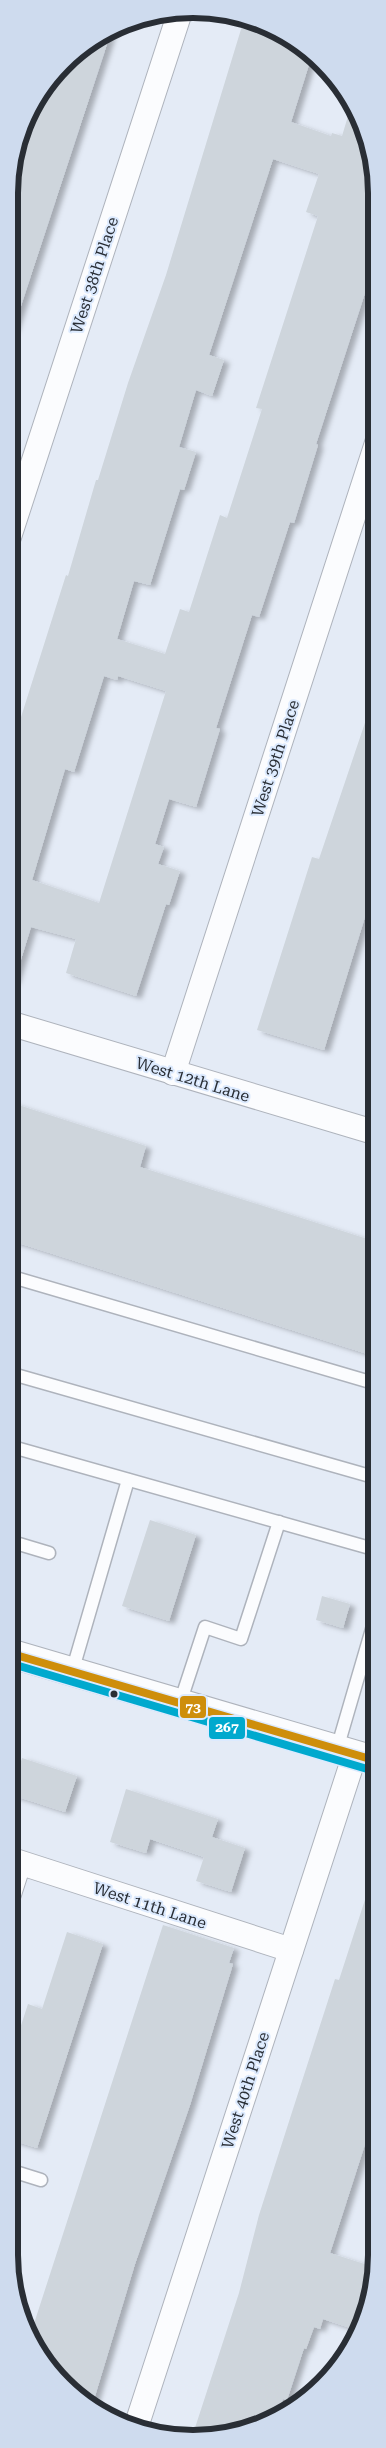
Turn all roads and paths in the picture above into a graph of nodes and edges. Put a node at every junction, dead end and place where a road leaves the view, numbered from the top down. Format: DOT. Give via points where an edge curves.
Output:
graph roads {
  1 [pos="178,18"];
  2 [pos="368,471"];
  3 [pos="18,509"];
  4 [pos="18,1026"];
  5 [pos="173,1073"];
  6 [pos="368,1130"];
  7 [pos="18,1279"];
  8 [pos="18,1376"];
  9 [pos="368,1381"];
  10 [pos="18,1449"];
  11 [pos="368,1475"];
  12 [pos="128,1480"];
  13 [pos="280,1522"];
  14 [pos="18,1544"];
  15 [pos="368,1547"];
  16 [pos="49,1553"];
  17 [pos="18,1656"];
  18 [pos="72,1672"];
  19 [pos="180,1703"];
  20 [pos="368,1712"];
  21 [pos="364,1756"];
  22 [pos="18,1862"];
  23 [pos="291,1950"];
  24 [pos="18,2173"];
  25 [pos="41,2180"];
  26 [pos="138,2421"];
  1 -- 3 [label="street, West 38th Place"];
  2 -- 5 [label="street, West 39th Place"];
  4 -- 5 [label="street, West 12th Lane"];
  5 -- 6 [label="street, West 12th Lane"];
  7 -- 9 [label="lane"];
  8 -- 11 [label="lane"];
  10 -- 12 [label="lane"];
  12 -- 13 [label="lane"];
  12 -- 18 [label="lane"];
  13 -- 15 [label="lane"];
  13 -- 19 [label="lane" via="241,1639 205,1627"];
  14 -- 16 [label="lane"];
  17 -- 18 [label="main road"];
  18 -- 19 [label="main road"];
  19 -- 21 [label="main road"];
  20 -- 21 [label="lane"];
  21 -- 23 [label="street, West 40th Place"];
  22 -- 23 [label="street, West 11th Lane"];
  23 -- 26 [label="street, West 40th Place"];
  24 -- 25 [label="lane"];
}
